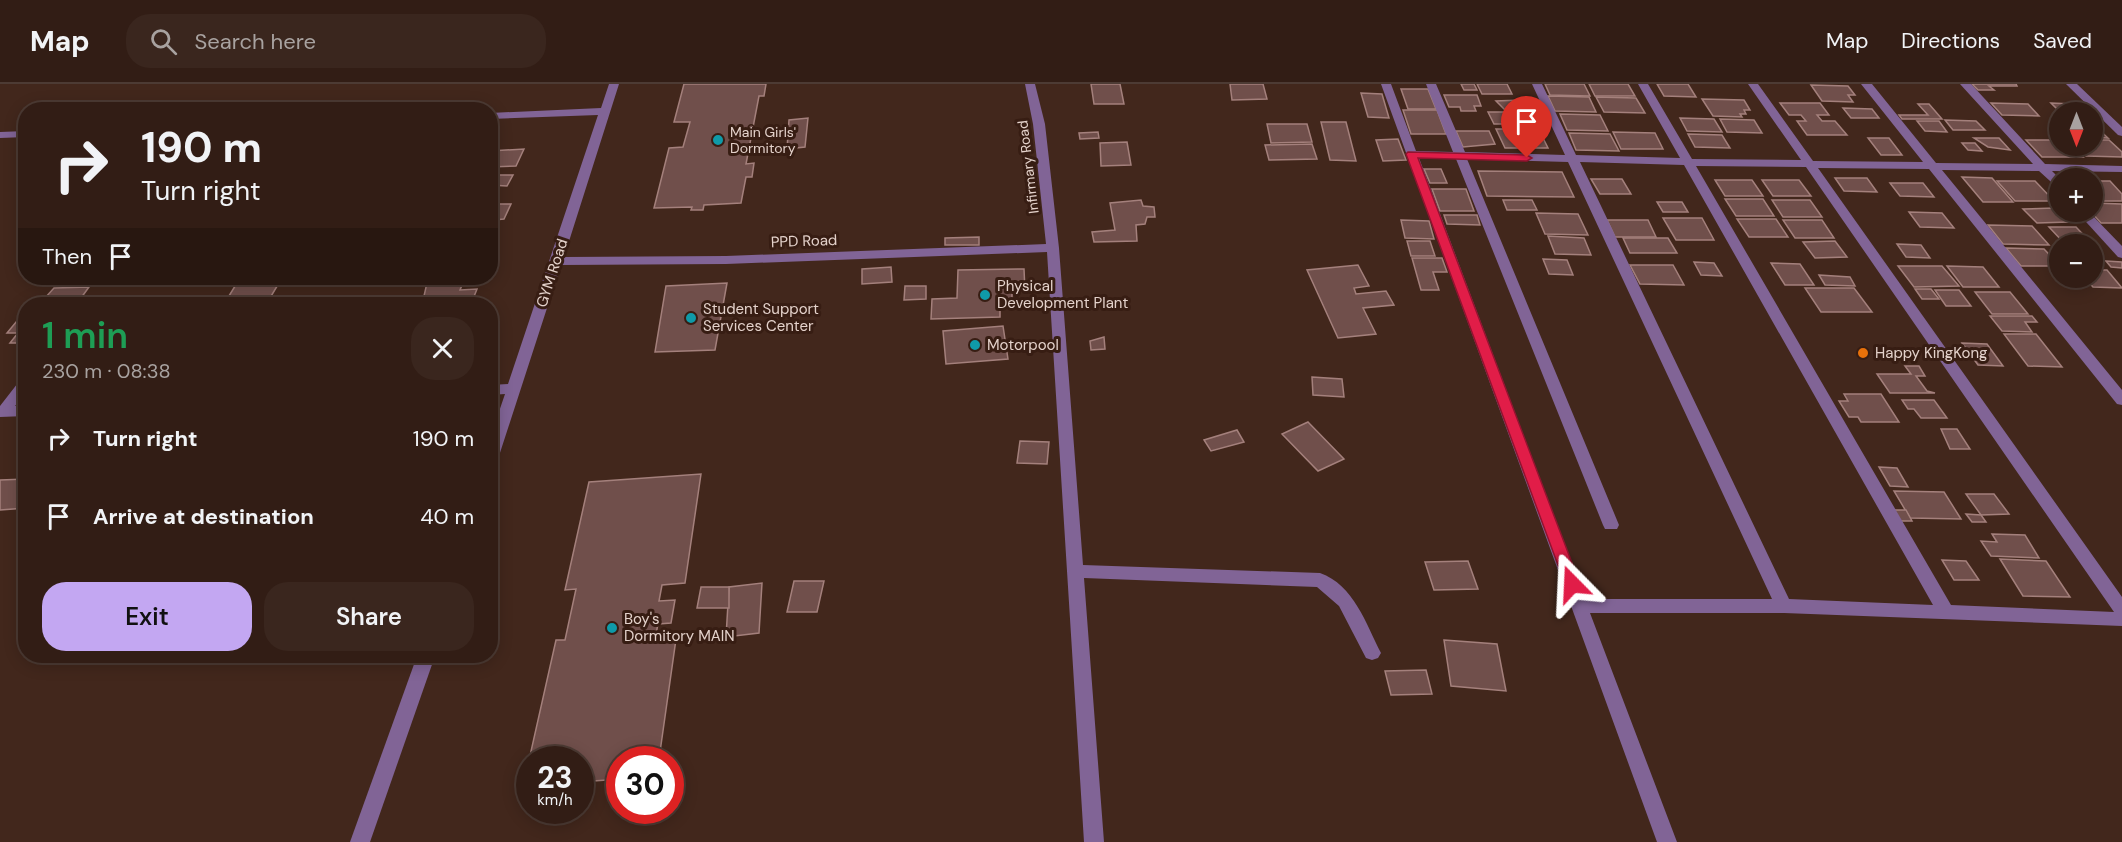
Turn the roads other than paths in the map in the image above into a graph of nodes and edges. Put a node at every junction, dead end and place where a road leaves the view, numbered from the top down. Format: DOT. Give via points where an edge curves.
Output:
graph roads {
  1 [pos="614,84"];
  2 [pos="1030,84"];
  3 [pos="1386,84"];
  4 [pos="1431,84"];
  5 [pos="1537,84"];
  6 [pos="1643,84"];
  7 [pos="1754,84"];
  8 [pos="1866,84"];
  9 [pos="1965,84"];
  10 [pos="2071,84"];
  11 [pos="605,111"];
  12 [pos="498,116"];
  13 [pos="2122,133"];
  14 [pos="18,134"];
  15 [pos="0,135"];
  16 [pos="1411,154"];
  17 [pos="1461,155"];
  18 [pos="1571,159"];
  19 [pos="1688,162"];
  20 [pos="1810,164"];
  21 [pos="1934,166"];
  22 [pos="2042,167"];
  23 [pos="2122,169"];
  24 [pos="2049,175"];
  25 [pos="2092,222"];
  26 [pos="1053,248"];
  27 [pos="2122,254"];
  28 [pos="556,261"];
  29 [pos="513,389"];
  30 [pos="498,390"];
  31 [pos="18,392"];
  32 [pos="2122,400"];
  33 [pos="18,411"];
  34 [pos="2,412"];
  35 [pos="498,437"];
  36 [pos="1611,525"];
  37 [pos="1075,571"];
  38 [pos="1580,606"];
  39 [pos="1784,606"];
  40 [pos="2122,610"];
  41 [pos="1946,611"];
  42 [pos="2122,619"];
  43 [pos="1372,653"];
  44 [pos="424,663"];
  45 [pos="360,842"];
  46 [pos="1094,842"];
  47 [pos="1666,842"];
  1 -- 11 [label="street, GYM Road"];
  2 -- 26 [label="street, Infirmary Road" via="1039,124"];
  3 -- 16 [label="street"];
  4 -- 17 [label="street"];
  5 -- 18 [label="street"];
  6 -- 19 [label="street"];
  7 -- 20 [label="street"];
  8 -- 21 [label="street"];
  9 -- 22 [label="street"];
  10 -- 13 [label="street"];
  11 -- 12 [label="street"];
  11 -- 28 [label="street, GYM Road"];
  14 -- 15 [label="street"];
  16 -- 17 [label="street"];
  16 -- 38 [label="street"];
  17 -- 18 [label="street"];
  17 -- 36 [label="street"];
  18 -- 19 [label="street"];
  18 -- 39 [label="street"];
  19 -- 20 [label="street"];
  19 -- 41 [label="street"];
  20 -- 21 [label="street"];
  20 -- 40 [label="street"];
  21 -- 22 [label="street"];
  21 -- 32 [label="street"];
  22 -- 23 [label="street"];
  22 -- 24 [label="street"];
  25 -- 27 [label="street"];
  26 -- 28 [label="street, PPD Road" via="738,260"];
  26 -- 37 [label="street, Infirmary Road"];
  28 -- 29 [label="street, GYM Road"];
  29 -- 30 [label="street"];
  29 -- 35 [label="street, GYM Road"];
  31 -- 34 [label="street"];
  33 -- 34 [label="street"];
  37 -- 43 [label="street" via="1320,580 1334,586 1343,597"];
  37 -- 46 [label="street, Infirmary Road"];
  38 -- 39 [label="street"];
  38 -- 47 [label="street"];
  39 -- 41 [label="street"];
  41 -- 42 [label="street"];
  44 -- 45 [label="street"];
}
